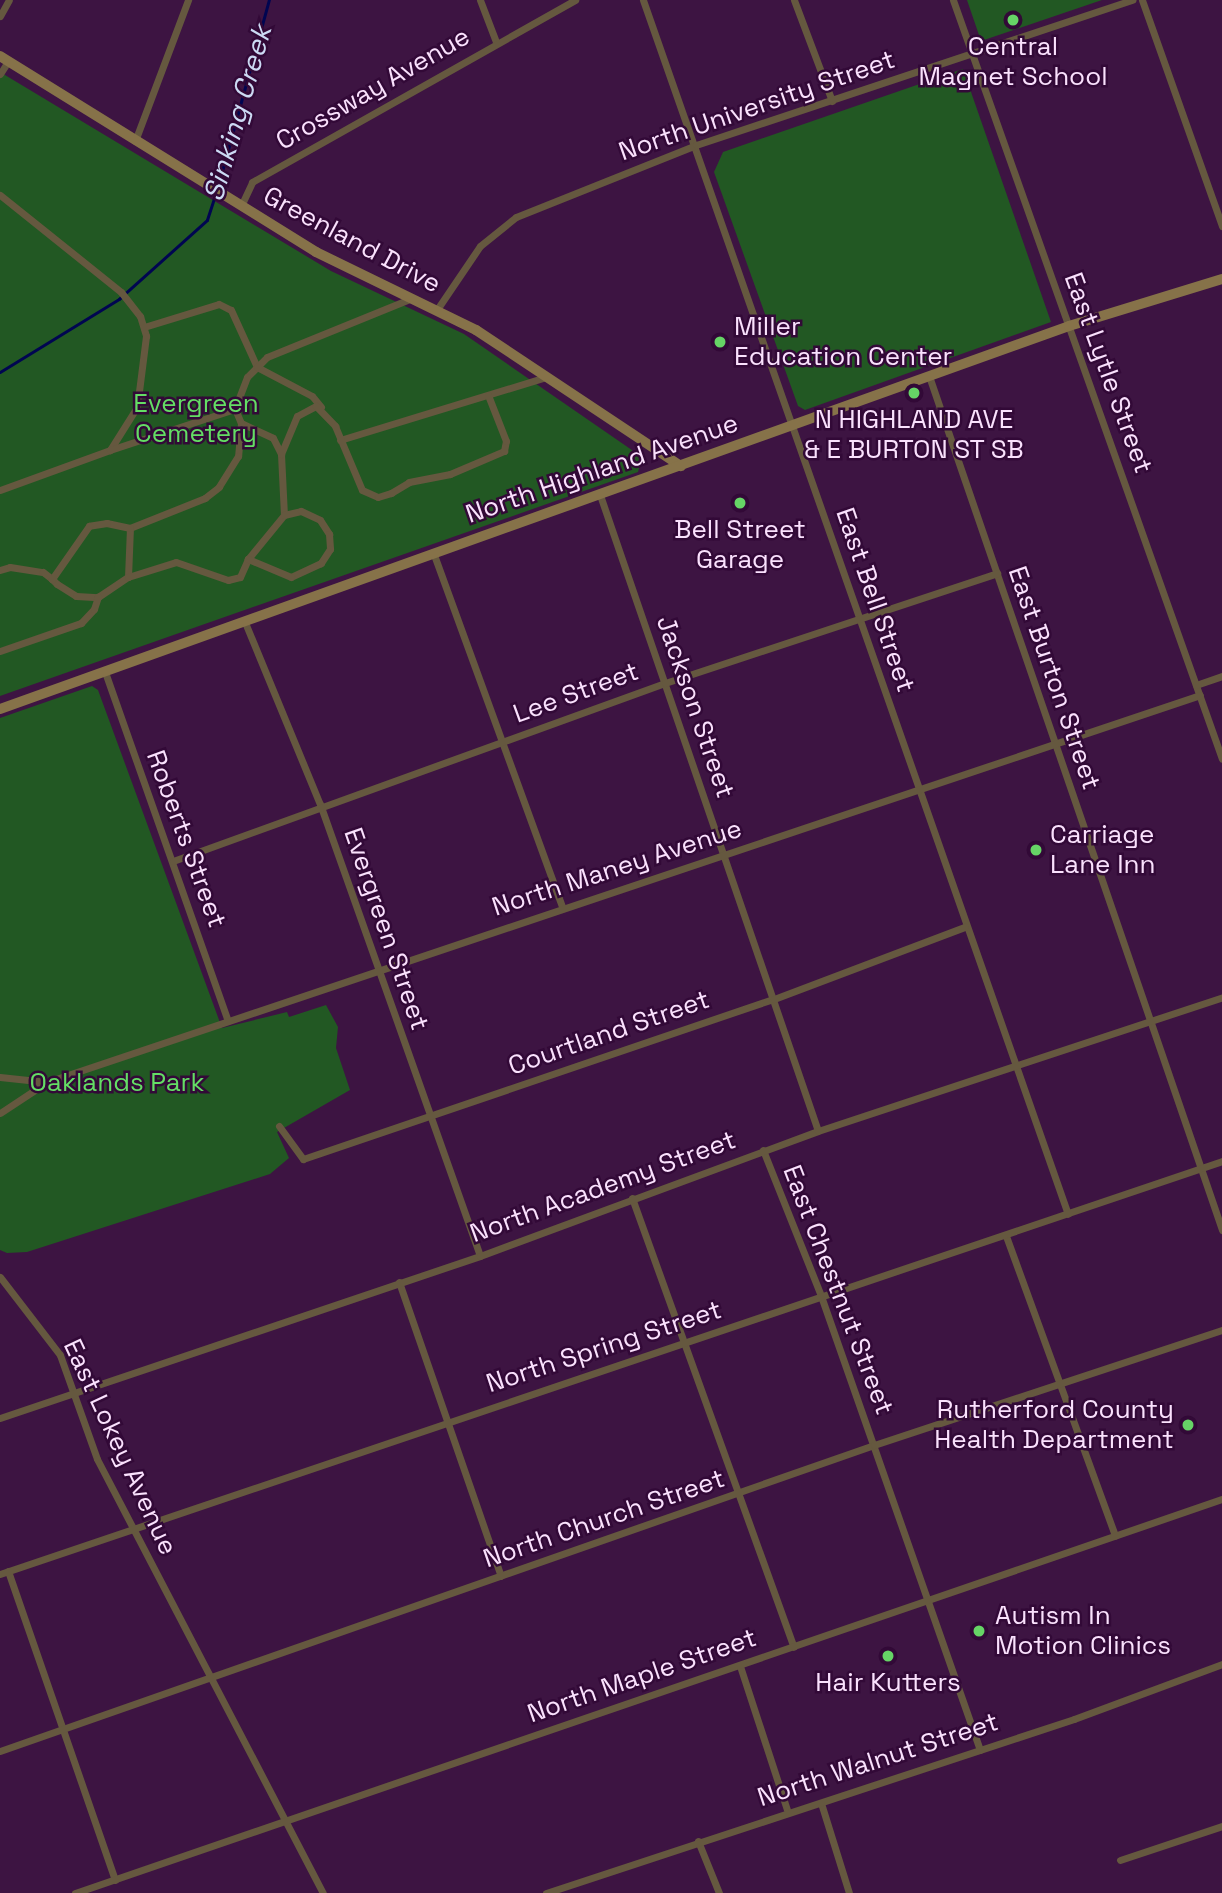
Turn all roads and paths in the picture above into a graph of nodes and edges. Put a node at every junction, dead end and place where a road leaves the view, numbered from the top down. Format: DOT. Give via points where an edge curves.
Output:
graph roads {
  1 [pos="9,0"];
  2 [pos="188,0"];
  3 [pos="481,0"];
  4 [pos="575,0"];
  5 [pos="643,0"];
  6 [pos="794,0"];
  7 [pos="953,0"];
  8 [pos="1133,0"];
  9 [pos="1142,0"];
  10 [pos="0,16"];
  11 [pos="496,42"];
  12 [pos="973,55"];
  13 [pos="4,59"];
  14 [pos="0,74"];
  15 [pos="831,101"];
  16 [pos="135,141"];
  17 [pos="696,145"];
  18 [pos="0,195"];
  19 [pos="241,206"];
  20 [pos="1222,226"];
  21 [pos="1222,279"];
  22 [pos="410,299"];
  23 [pos="436,311"];
  24 [pos="1069,326"];
  25 [pos="144,327"];
  26 [pos="257,367"];
  27 [pos="929,376"];
  28 [pos="546,377"];
  29 [pos="488,394"];
  30 [pos="235,409"];
  31 [pos="324,410"];
  32 [pos="241,423"];
  33 [pos="793,425"];
  34 [pos="286,435"];
  35 [pos="273,439"];
  36 [pos="340,440"];
  37 [pos="110,450"];
  38 [pos="281,454"];
  39 [pos="681,466"];
  40 [pos="0,490"];
  41 [pos="600,495"];
  42 [pos="284,515"];
  43 [pos="130,528"];
  44 [pos="433,552"];
  45 [pos="248,559"];
  46 [pos="0,570"];
  47 [pos="997,573"];
  48 [pos="128,576"];
  49 [pos="52,579"];
  50 [pos="98,597"];
  51 [pos="244,619"];
  52 [pos="860,620"];
  53 [pos="0,651"];
  54 [pos="104,671"];
  55 [pos="1222,676"];
  56 [pos="665,684"];
  57 [pos="1196,685"];
  58 [pos="1200,695"];
  59 [pos="0,709"];
  60 [pos="504,742"];
  61 [pos="1053,743"];
  62 [pos="1222,760"];
  63 [pos="916,787"];
  64 [pos="320,804"];
  65 [pos="723,856"];
  66 [pos="173,861"];
  67 [pos="562,906"];
  68 [pos="965,927"];
  69 [pos="378,973"];
  70 [pos="1222,996"];
  71 [pos="774,999"];
  72 [pos="228,1021"];
  73 [pos="1151,1022"];
  74 [pos="1015,1066"];
  75 [pos="0,1077"];
  76 [pos="47,1082"];
  77 [pos="0,1113"];
  78 [pos="432,1118"];
  79 [pos="279,1126"];
  80 [pos="818,1131"];
  81 [pos="763,1150"];
  82 [pos="1222,1161"];
  83 [pos="1201,1168"];
  84 [pos="632,1198"];
  85 [pos="1068,1214"];
  86 [pos="1222,1230"];
  87 [pos="1006,1236"];
  88 [pos="480,1256"];
  89 [pos="0,1277"];
  90 [pos="399,1282"];
  91 [pos="821,1296"];
  92 [pos="1222,1330"];
  93 [pos="684,1345"];
  94 [pos="1060,1385"];
  95 [pos="77,1393"];
  96 [pos="0,1418"];
  97 [pos="449,1421"];
  98 [pos="874,1445"];
  99 [pos="737,1496"];
  100 [pos="1222,1499"];
  101 [pos="133,1530"];
  102 [pos="1115,1536"];
  103 [pos="4,1572"];
  104 [pos="501,1576"];
  105 [pos="930,1600"];
  106 [pos="794,1647"];
  107 [pos="1222,1664"];
  108 [pos="740,1666"];
  109 [pos="208,1679"];
  110 [pos="63,1730"];
  111 [pos="979,1750"];
  112 [pos="0,1751"];
  113 [pos="821,1803"];
  114 [pos="787,1810"];
  115 [pos="284,1819"];
  116 [pos="1222,1826"];
  117 [pos="698,1842"];
  118 [pos="1120,1860"];
  119 [pos="115,1880"];
  120 [pos="75,1893"];
  121 [pos="323,1893"];
  122 [pos="546,1893"];
  123 [pos="719,1893"];
  124 [pos="849,1893"];
  1 -- 10 [label="street"];
  2 -- 16 [label="street"];
  3 -- 11 [label="street"];
  4 -- 11 [label="street, Crossway Avenue"];
  5 -- 17 [label="street, East Bell Street"];
  6 -- 15 [label="street"];
  7 -- 12 [label="street, East Lytle Street"];
  8 -- 12 [label="street, North University Street"];
  9 -- 20 [label="street"];
  11 -- 19 [label="street, Crossway Avenue" via="252,181"];
  12 -- 15 [label="street, North University Street"];
  12 -- 24 [label="street, East Lytle Street"];
  13 -- 14 [label="street"];
  13 -- 16 [label="street, Greenland Drive"];
  15 -- 17 [label="street, North University Street"];
  16 -- 19 [label="street, Greenland Drive"];
  17 -- 23 [label="street, North University Street" via="516,218 480,246"];
  17 -- 33 [label="street, East Bell Street"];
  18 -- 25 [label="street" via="123,295"];
  19 -- 22 [label="street, Greenland Drive" via="316,252"];
  21 -- 24 [label="street, North Highland Avenue"];
  22 -- 23 [label="street, Greenland Drive"];
  22 -- 26 [label="street" via="267,357"];
  23 -- 28 [label="street, Greenland Drive" via="476,330"];
  24 -- 27 [label="street, North Highland Avenue"];
  24 -- 57 [label="street, East Lytle Street"];
  25 -- 26 [label="street" via="219,304 231,310"];
  25 -- 37 [label="street" via="144,373 137,407"];
  26 -- 30 [label="street" via="247,377"];
  26 -- 31 [label="street" via="312,396"];
  27 -- 33 [label="street, North Highland Avenue"];
  27 -- 47 [label="street, East Burton Street"];
  28 -- 29 [label="street"];
  28 -- 39 [label="street, Greenland Drive"];
  29 -- 36 [label="street"];
  29 -- 36 [label="street" via="506,441 504,451 450,474 410,482 391,493 378,497 362,490"];
  30 -- 32 [label="street"];
  30 -- 37 [label="street"];
  31 -- 34 [label="street" via="317,407 297,416"];
  31 -- 36 [label="street"];
  32 -- 35 [label="street"];
  32 -- 43 [label="street" via="238,456 219,487 205,498"];
  33 -- 39 [label="street, North Highland Avenue"];
  33 -- 52 [label="street, East Bell Street"];
  34 -- 35 [label="street"];
  34 -- 38 [label="street"];
  35 -- 38 [label="street"];
  37 -- 40 [label="street"];
  38 -- 42 [label="street"];
  39 -- 41 [label="street, North Highland Avenue"];
  41 -- 44 [label="street, North Highland Avenue"];
  41 -- 56 [label="street, Jackson Street"];
  42 -- 45 [label="street"];
  42 -- 45 [label="street" via="301,511 320,520 329,534 330,549 321,563 291,577"];
  43 -- 48 [label="street"];
  43 -- 49 [label="street" via="89,526"];
  44 -- 51 [label="street, North Highland Avenue"];
  44 -- 60 [label="street"];
  45 -- 48 [label="street" via="240,577 228,580 176,562"];
  46 -- 49 [label="street" via="22,568"];
  47 -- 52 [label="street, Lee Street"];
  47 -- 61 [label="street, East Burton Street"];
  48 -- 50 [label="street"];
  49 -- 50 [label="street" via="76,596"];
  50 -- 53 [label="street" via="81,623"];
  51 -- 54 [label="street, North Highland Avenue"];
  51 -- 64 [label="street, Evergreen Street"];
  52 -- 56 [label="street, Lee Street"];
  52 -- 63 [label="street, East Bell Street"];
  54 -- 59 [label="street, North Highland Avenue"];
  54 -- 66 [label="street, Roberts Street"];
  55 -- 57 [label="street"];
  56 -- 60 [label="street, Lee Street"];
  56 -- 65 [label="street, Jackson Street"];
  57 -- 58 [label="street, East Lytle Street"];
  58 -- 61 [label="street, North Maney Avenue"];
  58 -- 62 [label="street, East Lytle Street"];
  60 -- 64 [label="street, Lee Street"];
  60 -- 67 [label="street"];
  61 -- 63 [label="street, North Maney Avenue"];
  61 -- 73 [label="street, East Burton Street"];
  63 -- 65 [label="street, North Maney Avenue"];
  63 -- 68 [label="street, East Bell Street"];
  64 -- 66 [label="street, Lee Street"];
  64 -- 69 [label="street, Evergreen Street"];
  65 -- 67 [label="street, North Maney Avenue"];
  65 -- 71 [label="street, Jackson Street"];
  66 -- 72 [label="street, Roberts Street"];
  67 -- 69 [label="street, North Maney Avenue"];
  68 -- 71 [label="street, Courtland Street"];
  68 -- 74 [label="street, East Bell Street"];
  69 -- 72 [label="street, North Maney Avenue"];
  69 -- 78 [label="street, Evergreen Street"];
  70 -- 73 [label="street, North Academy Street"];
  71 -- 78 [label="street, Courtland Street"];
  71 -- 80 [label="street, Jackson Street"];
  72 -- 76 [label="street, North Maney Avenue"];
  73 -- 74 [label="street, North Academy Street"];
  73 -- 83 [label="street, East Burton Street"];
  74 -- 80 [label="street, North Academy Street"];
  74 -- 85 [label="street, East Bell Street"];
  75 -- 76 [label="street"];
  76 -- 77 [label="street"];
  78 -- 79 [label="street, Courtland Street" via="303,1159"];
  78 -- 88 [label="street, Evergreen Street"];
  80 -- 81 [label="street, North Academy Street"];
  81 -- 84 [label="street, North Academy Street"];
  81 -- 91 [label="street, East Chestnut Street"];
  82 -- 83 [label="street, North Spring Street"];
  83 -- 85 [label="street, North Spring Street"];
  83 -- 86 [label="street, East Burton Street"];
  84 -- 88 [label="street, North Academy Street"];
  84 -- 93 [label="street"];
  85 -- 87 [label="street, North Spring Street"];
  87 -- 91 [label="street, North Spring Street"];
  87 -- 94 [label="street"];
  88 -- 90 [label="street, North Academy Street"];
  89 -- 95 [label="street, East Lokey Avenue" via="60,1355"];
  90 -- 95 [label="street, North Academy Street"];
  90 -- 97 [label="street"];
  91 -- 93 [label="street, North Spring Street"];
  91 -- 98 [label="street, East Chestnut Street"];
  92 -- 94 [label="street, North Church Street"];
  93 -- 97 [label="street, North Spring Street"];
  93 -- 99 [label="street"];
  94 -- 98 [label="street, North Church Street"];
  94 -- 102 [label="street"];
  95 -- 96 [label="street, North Academy Street"];
  95 -- 101 [label="street, East Lokey Avenue" via="97,1459"];
  97 -- 101 [label="street, North Spring Street"];
  97 -- 104 [label="street"];
  98 -- 99 [label="street, North Church Street"];
  98 -- 105 [label="street, East Chestnut Street"];
  99 -- 104 [label="street, North Church Street"];
  99 -- 106 [label="street"];
  100 -- 102 [label="street, North Maple Street"];
  101 -- 103 [label="street, North Spring Street"];
  101 -- 109 [label="street, East Lokey Avenue"];
  102 -- 105 [label="street, North Maple Street"];
  103 -- 110 [label="street"];
  104 -- 109 [label="street, North Church Street"];
  105 -- 106 [label="street, North Maple Street"];
  105 -- 111 [label="street, East Chestnut Street"];
  106 -- 108 [label="street, North Maple Street"];
  107 -- 111 [label="street, North Walnut Street"];
  108 -- 114 [label="street"];
  108 -- 115 [label="street, North Maple Street"];
  109 -- 110 [label="street, North Church Street"];
  109 -- 115 [label="street, East Lokey Avenue"];
  110 -- 112 [label="street, North Church Street"];
  110 -- 119 [label="street"];
  111 -- 113 [label="street, North Walnut Street"];
  113 -- 114 [label="street, North Walnut Street"];
  113 -- 124 [label="street"];
  114 -- 117 [label="street, North Walnut Street"];
  115 -- 119 [label="street, North Maple Street"];
  115 -- 121 [label="street, East Lokey Avenue"];
  116 -- 118 [label="street"];
  117 -- 122 [label="street, North Walnut Street"];
  117 -- 123 [label="street"];
  119 -- 120 [label="street, North Maple Street"];
}
